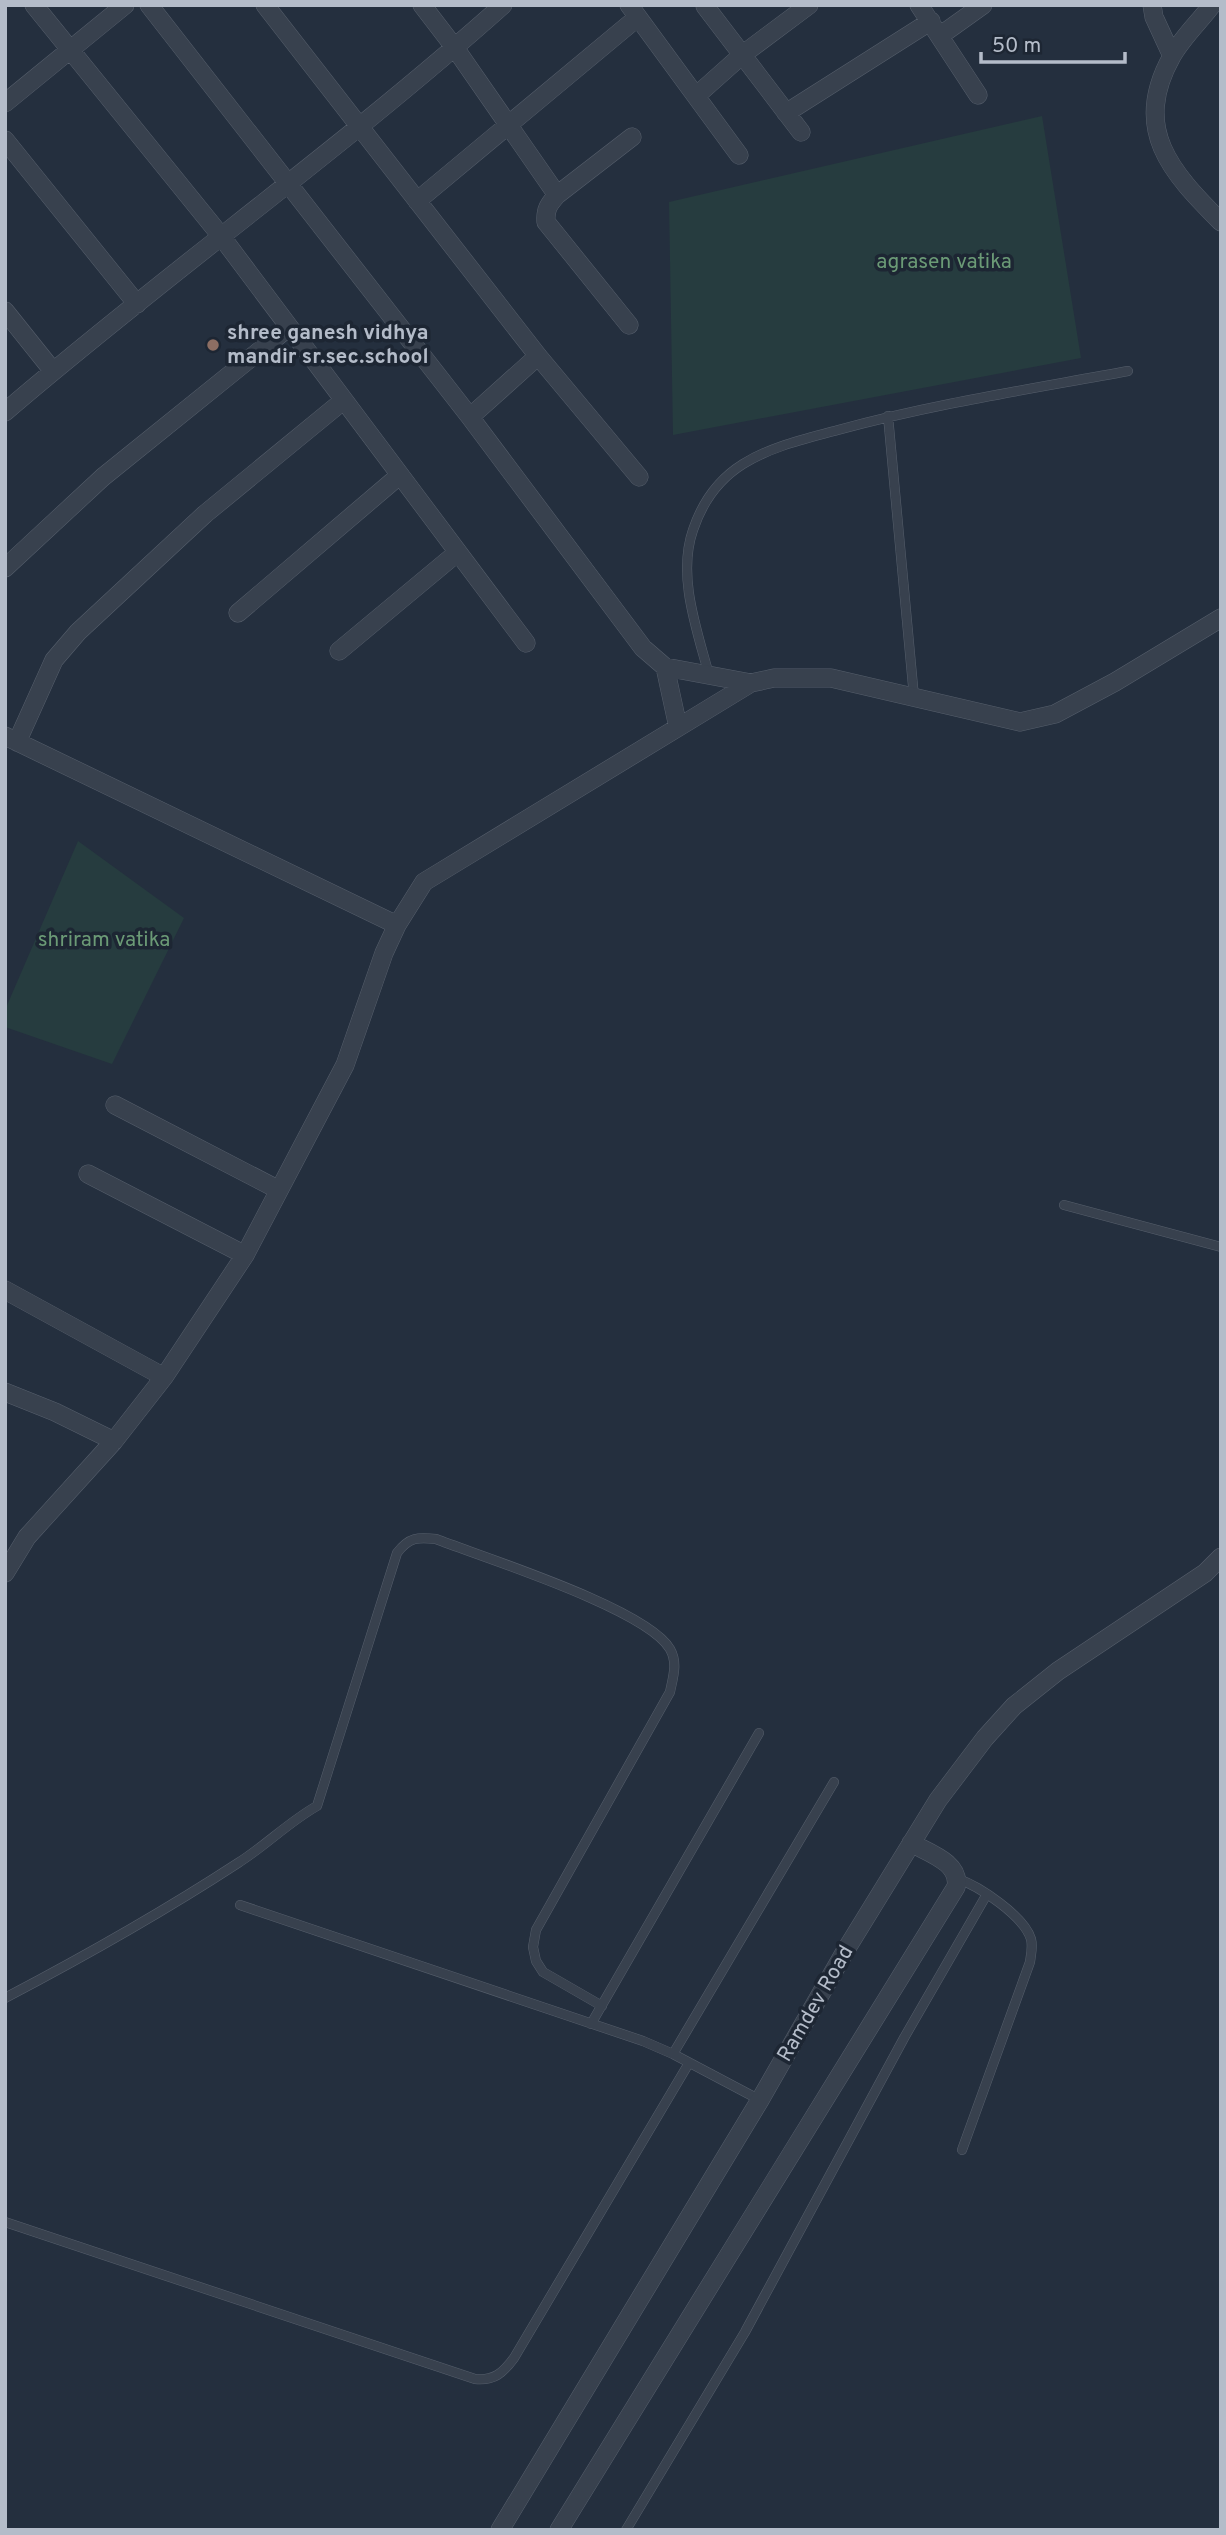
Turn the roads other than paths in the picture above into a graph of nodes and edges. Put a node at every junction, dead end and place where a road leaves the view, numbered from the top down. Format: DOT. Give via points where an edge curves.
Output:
graph roads {
  1 [pos="33,5"];
  2 [pos="125,5"];
  3 [pos="149,5"];
  4 [pos="265,5"];
  5 [pos="422,5"];
  6 [pos="503,5"];
  7 [pos="809,5"];
  8 [pos="919,5"];
  9 [pos="983,5"];
  10 [pos="1152,5"];
  11 [pos="1212,5"];
  12 [pos="705,6"];
  13 [pos="634,11"];
  14 [pos="936,28"];
  15 [pos="455,48"];
  16 [pos="70,50"];
  17 [pos="743,55"];
  18 [pos="1172,56"];
  19 [pos="978,95"];
  20 [pos="696,96"];
  21 [pos="5,103"];
  22 [pos="786,113"];
  23 [pos="508,124"];
  24 [pos="359,128"];
  25 [pos="800,132"];
  26 [pos="632,137"];
  27 [pos="5,140"];
  28 [pos="739,155"];
  29 [pos="289,183"];
  30 [pos="557,195"];
  31 [pos="417,201"];
  32 [pos="1221,222"];
  33 [pos="221,236"];
  34 [pos="137,304"];
  35 [pos="8,320"];
  36 [pos="629,325"];
  37 [pos="289,327"];
  38 [pos="538,356"];
  39 [pos="53,371"];
  40 [pos="1128,371"];
  41 [pos="344,400"];
  42 [pos="5,412"];
  43 [pos="888,416"];
  44 [pos="470,417"];
  45 [pos="400,475"];
  46 [pos="639,477"];
  47 [pos="458,552"];
  48 [pos="5,568"];
  49 [pos="238,613"];
  50 [pos="1221,618"];
  51 [pos="526,643"];
  52 [pos="339,651"];
  53 [pos="665,667"];
  54 [pos="709,675"];
  55 [pos="751,683"];
  56 [pos="914,697"];
  57 [pos="678,727"];
  58 [pos="11,739"];
  59 [pos="397,925"];
  60 [pos="115,1105"];
  61 [pos="88,1174"];
  62 [pos="279,1191"];
  63 [pos="1065,1205"];
  64 [pos="1221,1247"];
  65 [pos="245,1255"];
  66 [pos="5,1290"];
  67 [pos="164,1377"];
  68 [pos="5,1392"];
  69 [pos="114,1441"];
  70 [pos="1221,1557"];
  71 [pos="5,1573"];
  72 [pos="759,1733"];
  73 [pos="834,1782"];
  74 [pos="911,1843"];
  75 [pos="955,1873"];
  76 [pos="987,1894"];
  77 [pos="240,1905"];
  78 [pos="5,1998"];
  79 [pos="602,2006"];
  80 [pos="592,2024"];
  81 [pos="673,2054"];
  82 [pos="689,2063"];
  83 [pos="761,2100"];
  84 [pos="962,2150"];
  85 [pos="5,2221"];
  86 [pos="501,2529"];
  87 [pos="559,2530"];
  88 [pos="626,2530"];
  1 -- 16 [label="street"];
  2 -- 16 [label="street"];
  3 -- 29 [label="street"];
  4 -- 24 [label="street"];
  5 -- 15 [label="street"];
  6 -- 15 [label="street"];
  7 -- 17 [label="street"];
  8 -- 14 [label="street"];
  9 -- 14 [label="street"];
  10 -- 18 [label="street"];
  11 -- 18 [label="street"];
  12 -- 17 [label="street"];
  13 -- 20 [label="street"];
  13 -- 23 [label="street"];
  14 -- 19 [label="street"];
  14 -- 22 [label="street"];
  15 -- 23 [label="street"];
  15 -- 24 [label="street"];
  16 -- 21 [label="street"];
  16 -- 33 [label="street"];
  17 -- 20 [label="street"];
  17 -- 22 [label="street"];
  18 -- 32 [label="street" via="1160,83 1156,127 1165,157"];
  20 -- 28 [label="street"];
  22 -- 25 [label="street"];
  23 -- 30 [label="street"];
  23 -- 31 [label="street"];
  24 -- 29 [label="street"];
  24 -- 31 [label="street"];
  26 -- 30 [label="street"];
  27 -- 34 [label="street"];
  29 -- 33 [label="street"];
  29 -- 44 [label="street"];
  30 -- 36 [label="street" via="548,205 546,222"];
  31 -- 38 [label="street"];
  33 -- 34 [label="street"];
  33 -- 37 [label="street"];
  34 -- 39 [label="street"];
  35 -- 39 [label="street"];
  37 -- 41 [label="street"];
  37 -- 48 [label="street" via="103,477"];
  38 -- 44 [label="street"];
  38 -- 46 [label="street"];
  39 -- 42 [label="street"];
  40 -- 43 [label="lane"];
  41 -- 45 [label="street"];
  41 -- 58 [label="street" via="205,514 78,632 54,660"];
  43 -- 54 [label="lane" via="780,446 743,464 707,499 692,531 687,572"];
  43 -- 56 [label="lane"];
  44 -- 53 [label="street" via="643,648"];
  45 -- 47 [label="street"];
  45 -- 49 [label="street"];
  47 -- 51 [label="street"];
  47 -- 52 [label="street"];
  50 -- 56 [label="street" via="1055,714 1020,722"];
  53 -- 54 [label="street"];
  53 -- 57 [label="street"];
  54 -- 55 [label="street"];
  55 -- 56 [label="street" via="774,678 831,678"];
  55 -- 57 [label="street"];
  57 -- 59 [label="street" via="424,881"];
  58 -- 59 [label="street"];
  59 -- 62 [label="street" via="345,1065"];
  60 -- 62 [label="street"];
  61 -- 65 [label="street"];
  62 -- 65 [label="street"];
  63 -- 64 [label="lane"];
  65 -- 67 [label="street"];
  66 -- 67 [label="street"];
  67 -- 69 [label="street"];
  68 -- 69 [label="street"];
  69 -- 71 [label="street" via="27,1537"];
  70 -- 74 [label="street, Ramdev Road" via="1205,1573 1058,1671 1014,1706 937,1800"];
  72 -- 79 [label="lane"];
  73 -- 81 [label="lane"];
  74 -- 75 [label="street"];
  74 -- 83 [label="street, Ramdev Road"];
  75 -- 76 [label="lane"];
  75 -- 87 [label="street" via="956,1887"];
  76 -- 84 [label="lane" via="1023,1924 1032,1947"];
  76 -- 88 [label="lane" via="745,2332"];
  77 -- 80 [label="lane"];
  78 -- 79 [label="lane" via="130,1930 240,1862 317,1806 397,1553 411,1538 421,1537 593,1598 642,1624 670,1649 674,1662 670,1692 536,1930 533,1947 543,1972"];
  79 -- 80 [label="lane"];
  80 -- 81 [label="lane"];
  81 -- 82 [label="lane"];
  82 -- 83 [label="lane"];
  82 -- 85 [label="lane" via="514,2358 501,2374 487,2380"];
  83 -- 86 [label="street, Ramdev Road"];
}
